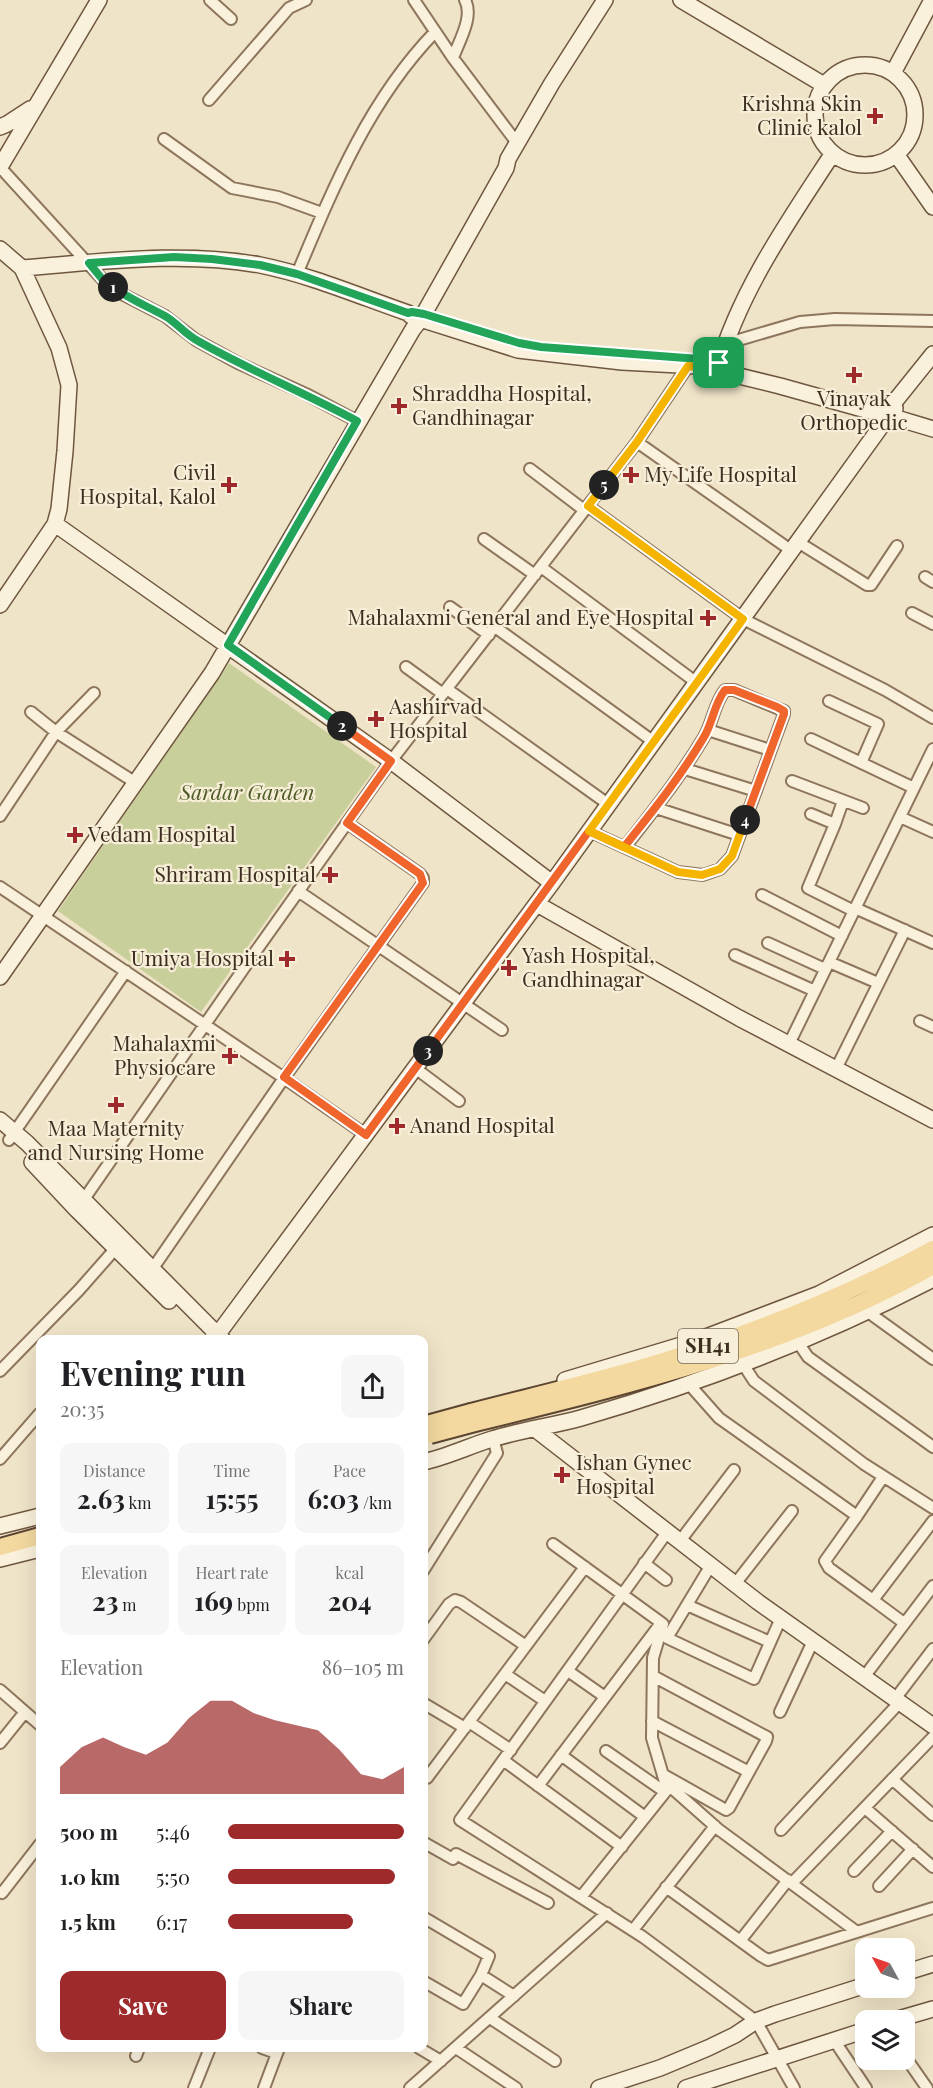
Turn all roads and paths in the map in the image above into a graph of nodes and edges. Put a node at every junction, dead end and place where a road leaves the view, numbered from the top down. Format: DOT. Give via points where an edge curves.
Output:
graph roads {
  1 [pos="99,0"];
  2 [pos="210,0"];
  3 [pos="306,0"];
  4 [pos="414,0"];
  5 [pos="465,0"];
  6 [pos="605,0"];
  7 [pos="681,0"];
  8 [pos="932,0"];
  9 [pos="231,19"];
  10 [pos="435,32"];
  11 [pos="453,57"];
  12 [pos="893,73"];
  13 [pos="824,85"];
  14 [pos="209,100"];
  15 [pos="35,105"];
  16 [pos="0,127"];
  17 [pos="165,139"];
  18 [pos="517,143"];
  19 [pos="832,153"];
  20 [pos="896,154"];
  21 [pos="0,167"];
  22 [pos="933,207"];
  23 [pos="322,213"];
  24 [pos="0,249"];
  25 [pos="89,263"];
  26 [pos="22,268"];
  27 [pos="297,274"];
  28 [pos="416,317"];
  29 [pos="933,321"];
  30 [pos="725,344"];
  31 [pos="933,354"];
  32 [pos="688,366"];
  33 [pos="718,366"];
  34 [pos="889,412"];
  35 [pos="357,421"];
  36 [pos="933,421"];
  37 [pos="933,429"];
  38 [pos="637,442"];
  39 [pos="531,469"];
  40 [pos="586,508"];
  41 [pos="55,524"];
  42 [pos="484,540"];
  43 [pos="897,546"];
  44 [pos="795,547"];
  45 [pos="538,571"];
  46 [pos="0,605"];
  47 [pos="450,606"];
  48 [pos="912,613"];
  49 [pos="743,619"];
  50 [pos="933,624"];
  51 [pos="492,631"];
  52 [pos="228,645"];
  53 [pos="406,667"];
  54 [pos="697,683"];
  55 [pos="445,692"];
  56 [pos="94,693"];
  57 [pos="829,701"];
  58 [pos="31,712"];
  59 [pos="933,718"];
  60 [pos="708,730"];
  61 [pos="56,732"];
  62 [pos="811,740"];
  63 [pos="654,742"];
  64 [pos="933,749"];
  65 [pos="770,750"];
  66 [pos="391,761"];
  67 [pos="861,763"];
  68 [pos="685,769"];
  69 [pos="792,780"];
  70 [pos="136,783"];
  71 [pos="914,788"];
  72 [pos="756,791"];
  73 [pos="843,801"];
  74 [pos="608,804"];
  75 [pos="656,808"];
  76 [pos="863,808"];
  77 [pos="811,814"];
  78 [pos="0,816"];
  79 [pos="900,817"];
  80 [pos="347,823"];
  81 [pos="835,824"];
  82 [pos="589,831"];
  83 [pos="933,832"];
  84 [pos="739,835"];
  85 [pos="624,847"];
  86 [pos="552,883"];
  87 [pos="0,887"];
  88 [pos="298,891"];
  89 [pos="762,895"];
  90 [pos="537,904"];
  91 [pos="855,909"];
  92 [pos="43,915"];
  93 [pos="905,930"];
  94 [pos="842,936"];
  95 [pos="933,943"];
  96 [pos="768,944"];
  97 [pos="378,946"];
  98 [pos="735,954"];
  99 [pos="827,966"];
  100 [pos="126,971"];
  101 [pos="0,977"];
  102 [pos="878,983"];
  103 [pos="815,990"];
  104 [pos="462,1004"];
  105 [pos="920,1021"];
  106 [pos="205,1025"];
  107 [pos="933,1027"];
  108 [pos="502,1030"];
  109 [pos="789,1044"];
  110 [pos="415,1068"];
  111 [pos="836,1069"];
  112 [pos="284,1077"];
  113 [pos="459,1101"];
  114 [pos="0,1120"];
  115 [pos="933,1120"];
  116 [pos="8,1135"];
  117 [pos="366,1135"];
  118 [pos="80,1206"];
  119 [pos="933,1235"];
  120 [pos="116,1248"];
  121 [pos="933,1250"];
  122 [pos="933,1266"];
  123 [pos="148,1274"];
  124 [pos="933,1279"];
  125 [pos="868,1312"];
  126 [pos="213,1335"];
  127 [pos="218,1335"];
  128 [pos="797,1341"];
  129 [pos="933,1359"];
  130 [pos="743,1364"];
  131 [pos="0,1371"];
  132 [pos="688,1383"];
  133 [pos="446,1411"];
  134 [pos="473,1417"];
  135 [pos="36,1418"];
  136 [pos="428,1426"];
  137 [pos="428,1427"];
  138 [pos="535,1429"];
  139 [pos="493,1438"];
  140 [pos="933,1447"];
  141 [pos="457,1452"];
  142 [pos="0,1459"];
  143 [pos="428,1461"];
  144 [pos="734,1470"];
  145 [pos="883,1477"];
  146 [pos="933,1508"];
  147 [pos="792,1511"];
  148 [pos="857,1516"];
  149 [pos="36,1517"];
  150 [pos="933,1521"];
  151 [pos="0,1526"];
  152 [pos="36,1527"];
  153 [pos="668,1531"];
  154 [pos="0,1536"];
  155 [pos="36,1537"];
  156 [pos="680,1541"];
  157 [pos="553,1544"];
  158 [pos="0,1547"];
  159 [pos="36,1550"];
  160 [pos="0,1558"];
  161 [pos="428,1563"];
  162 [pos="644,1563"];
  163 [pos="711,1565"];
  164 [pos="585,1567"];
  165 [pos="666,1580"];
  166 [pos="735,1584"];
  167 [pos="933,1586"];
  168 [pos="622,1594"];
  169 [pos="873,1600"];
  170 [pos="687,1605"];
  171 [pos="781,1618"];
  172 [pos="661,1623"];
  173 [pos="904,1623"];
  174 [pos="428,1633"];
  175 [pos="813,1641"];
  176 [pos="770,1642"];
  177 [pos="526,1646"];
  178 [pos="933,1649"];
  179 [pos="567,1671"];
  180 [pos="505,1674"];
  181 [pos="653,1676"];
  182 [pos="864,1677"];
  183 [pos="0,1690"];
  184 [pos="605,1697"];
  185 [pos="545,1701"];
  186 [pos="898,1701"];
  187 [pos="428,1706"];
  188 [pos="25,1712"];
  189 [pos="780,1712"];
  190 [pos="652,1721"];
  191 [pos="36,1722"];
  192 [pos="467,1725"];
  193 [pos="933,1726"];
  194 [pos="933,1737"];
  195 [pos="0,1743"];
  196 [pos="511,1750"];
  197 [pos="606,1751"];
  198 [pos="561,1755"];
  199 [pos="503,1760"];
  200 [pos="749,1772"];
  201 [pos="662,1774"];
  202 [pos="428,1778"];
  203 [pos="892,1779"];
  204 [pos="538,1785"];
  205 [pos="667,1789"];
  206 [pos="865,1808"];
  207 [pos="933,1815"];
  208 [pos="645,1817"];
  209 [pos="715,1826"];
  210 [pos="781,1830"];
  211 [pos="892,1831"];
  212 [pos="428,1845"];
  213 [pos="622,1846"];
  214 [pos="36,1849"];
  215 [pos="913,1850"];
  216 [pos="933,1867"];
  217 [pos="854,1871"];
  218 [pos="790,1882"];
  219 [pos="879,1886"];
  220 [pos="666,1887"];
  221 [pos="0,1892"];
  222 [pos="581,1897"];
  223 [pos="548,1903"];
  224 [pos="933,1908"];
  225 [pos="607,1913"];
  226 [pos="428,1920"];
  227 [pos="633,1930"];
  228 [pos="858,1932"];
  229 [pos="740,1941"];
  230 [pos="933,1964"];
  231 [pos="915,1970"];
  232 [pos="481,1975"];
  233 [pos="428,1984"];
  234 [pos="855,1989"];
  235 [pos="514,1996"];
  236 [pos="933,2008"];
  237 [pos="915,2014"];
  238 [pos="490,2018"];
  239 [pos="756,2021"];
  240 [pos="855,2033"];
  241 [pos="834,2040"];
  242 [pos="456,2048"];
  243 [pos="208,2052"];
  244 [pos="277,2052"];
  245 [pos="426,2052"];
  246 [pos="777,2058"];
  247 [pos="441,2061"];
  248 [pos="555,2061"];
  249 [pos="914,2070"];
  250 [pos="194,2088"];
  251 [pos="264,2088"];
  252 [pos="410,2088"];
  253 [pos="516,2088"];
  254 [pos="599,2088"];
  255 [pos="688,2088"];
  256 [pos="794,2088"];
  257 [pos="866,2088"];
  258 [pos="927,2088"];
  1 -- 15 [label="street"];
  2 -- 9 [label="street"];
  3 -- 14 [label="street" via="289,8"];
  4 -- 10 [label="street"];
  5 -- 11 [label="street" via="469,10"];
  6 -- 18 [label="street"];
  7 -- 13 [label="street"];
  8 -- 12 [label="street"];
  10 -- 11 [label="street"];
  10 -- 23 [label="street" via="377,108"];
  11 -- 18 [label="street"];
  12 -- 13 [label="street" via="869,64 852,66 836,73"];
  12 -- 20 [label="street" via="910,92 915,108 914,125"];
  13 -- 19 [label="street" via="816,104 815,123"];
  15 -- 16 [label="street"];
  15 -- 21 [label="street"];
  17 -- 23 [label="street" via="232,188 278,197"];
  18 -- 28 [label="street" via="506,168"];
  19 -- 20 [label="street" via="847,162 864,165"];
  19 -- 30 [label="street" via="756,275"];
  20 -- 22 [label="street"];
  21 -- 25 [label="street"];
  23 -- 27 [label="street"];
  24 -- 26 [label="street"];
  25 -- 26 [label="street"];
  25 -- 27 [label="street" via="174,257 212,259"];
  25 -- 35 [label="street" via="123,295 165,316 196,340"];
  26 -- 41 [label="street" via="59,348 69,385"];
  27 -- 28 [label="street"];
  28 -- 32 [label="street" via="529,352"];
  28 -- 33 [label="street" via="541,347 699,359"];
  28 -- 35 [label="street"];
  29 -- 30 [label="street" via="800,322"];
  30 -- 33 [label="street"];
  31 -- 34 [label="street"];
  32 -- 33 [label="street"];
  32 -- 38 [label="street"];
  33 -- 34 [label="street"];
  34 -- 36 [label="street"];
  34 -- 37 [label="street"];
  34 -- 44 [label="street"];
  35 -- 52 [label="street"];
  38 -- 40 [label="street"];
  38 -- 44 [label="street"];
  39 -- 40 [label="street"];
  40 -- 45 [label="street"];
  40 -- 49 [label="street"];
  41 -- 46 [label="street"];
  41 -- 52 [label="street"];
  42 -- 45 [label="street"];
  43 -- 44 [label="street" via="871,585"];
  44 -- 49 [label="street"];
  45 -- 51 [label="street"];
  45 -- 54 [label="street"];
  47 -- 51 [label="street"];
  48 -- 50 [label="street"];
  49 -- 54 [label="street"];
  49 -- 59 [label="street"];
  51 -- 55 [label="street"];
  51 -- 63 [label="street"];
  52 -- 66 [label="street"];
  52 -- 70 [label="street"];
  53 -- 55 [label="street"];
  54 -- 63 [label="street"];
  55 -- 66 [label="street"];
  55 -- 74 [label="street"];
  56 -- 61 [label="street"];
  57 -- 67 [label="street" via="878,724"];
  58 -- 61 [label="street"];
  60 -- 65 [label="street"];
  60 -- 65 [label="street" via="719,698 725,690 734,690 784,711"];
  60 -- 68 [label="street"];
  61 -- 70 [label="street"];
  61 -- 78 [label="street"];
  62 -- 67 [label="street"];
  63 -- 74 [label="street"];
  64 -- 71 [label="street"];
  65 -- 72 [label="street"];
  66 -- 80 [label="street"];
  66 -- 86 [label="street"];
  67 -- 71 [label="street"];
  68 -- 72 [label="street"];
  68 -- 75 [label="street"];
  69 -- 73 [label="street"];
  70 -- 92 [label="street"];
  71 -- 79 [label="street"];
  72 -- 84 [label="street"];
  73 -- 76 [label="street"];
  73 -- 81 [label="street"];
  74 -- 82 [label="street"];
  75 -- 84 [label="street"];
  75 -- 85 [label="street"];
  77 -- 81 [label="street"];
  79 -- 83 [label="street"];
  79 -- 91 [label="street"];
  80 -- 88 [label="street"];
  80 -- 97 [label="street" via="423,878"];
  81 -- 91 [label="street" via="808,888"];
  82 -- 85 [label="street"];
  82 -- 86 [label="street"];
  84 -- 85 [label="street" via="732,856 720,869 702,875 678,872"];
  86 -- 90 [label="street"];
  87 -- 92 [label="street"];
  88 -- 97 [label="street"];
  88 -- 106 [label="street"];
  89 -- 94 [label="street"];
  90 -- 104 [label="street"];
  90 -- 109 [label="street"];
  91 -- 93 [label="street"];
  91 -- 94 [label="street"];
  92 -- 100 [label="street"];
  92 -- 101 [label="street"];
  93 -- 95 [label="street"];
  93 -- 102 [label="street"];
  94 -- 99 [label="street"];
  96 -- 99 [label="street"];
  97 -- 104 [label="street"];
  97 -- 112 [label="street"];
  98 -- 103 [label="street"];
  99 -- 102 [label="street"];
  99 -- 103 [label="street"];
  100 -- 106 [label="street"];
  100 -- 116 [label="street"];
  102 -- 111 [label="street"];
  103 -- 109 [label="street"];
  104 -- 108 [label="street"];
  104 -- 110 [label="street"];
  105 -- 107 [label="street"];
  106 -- 112 [label="street"];
  106 -- 118 [label="street"];
  109 -- 111 [label="street"];
  110 -- 113 [label="street"];
  110 -- 117 [label="street"];
  111 -- 115 [label="street"];
  112 -- 117 [label="street"];
  112 -- 123 [label="street"];
  114 -- 116 [label="street"];
  116 -- 118 [label="street"];
  117 -- 127 [label="street"];
  118 -- 120 [label="street"];
  118 -- 123 [label="street"];
  119 -- 133 [label="street" via="819,1294 698,1340"];
  120 -- 123 [label="street"];
  120 -- 131 [label="street"];
  121 -- 134 [label="main road, SH41" via="822,1304 702,1348"];
  122 -- 134 [label="main road, SH41" via="842,1311 712,1360 579,1398"];
  123 -- 126 [label="street"];
  124 -- 125 [label="street"];
  125 -- 128 [label="street"];
  125 -- 129 [label="street"];
  128 -- 130 [label="street"];
  128 -- 140 [label="street" via="808,1357"];
  130 -- 132 [label="street"];
  130 -- 145 [label="street" via="754,1380"];
  132 -- 138 [label="street"];
  132 -- 148 [label="street" via="719,1418"];
  133 -- 136 [label="street"];
  133 -- 141 [label="street"];
  134 -- 137 [label="main road, SH41, bridge"];
  135 -- 142 [label="street"];
  138 -- 139 [label="street"];
  138 -- 153 [label="street"];
  139 -- 141 [label="street"];
  139 -- 161 [label="street" via="497,1453"];
  141 -- 143 [label="street"];
  144 -- 156 [label="street"];
  145 -- 146 [label="street"];
  145 -- 148 [label="street"];
  147 -- 166 [label="street"];
  148 -- 169 [label="street" via="826,1556 825,1563"];
  149 -- 151 [label="street"];
  150 -- 169 [label="street"];
  152 -- 154 [label="main road"];
  153 -- 156 [label="street"];
  153 -- 162 [label="street"];
  155 -- 158 [label="main road"];
  156 -- 163 [label="street"];
  157 -- 164 [label="street"];
  159 -- 160 [label="street"];
  162 -- 165 [label="street"];
  162 -- 168 [label="street"];
  163 -- 166 [label="street"];
  163 -- 170 [label="street"];
  164 -- 168 [label="street"];
  164 -- 177 [label="street"];
  166 -- 171 [label="street"];
  167 -- 173 [label="street"];
  168 -- 172 [label="street"];
  168 -- 179 [label="street"];
  169 -- 173 [label="street"];
  170 -- 176 [label="street"];
  170 -- 176 [label="street" via="668,1638 754,1679"];
  171 -- 175 [label="street"];
  171 -- 176 [label="street"];
  172 -- 181 [label="street"];
  172 -- 184 [label="street"];
  173 -- 182 [label="street"];
  174 -- 177 [label="street" via="455,1600"];
  175 -- 182 [label="street"];
  175 -- 189 [label="street"];
  177 -- 180 [label="street"];
  178 -- 186 [label="street"];
  179 -- 184 [label="street"];
  179 -- 185 [label="street"];
  180 -- 185 [label="street"];
  180 -- 192 [label="street"];
  181 -- 190 [label="street"];
  181 -- 200 [label="street" via="767,1737"];
  182 -- 186 [label="street"];
  183 -- 188 [label="street"];
  184 -- 198 [label="street"];
  185 -- 196 [label="street"];
  186 -- 193 [label="street"];
  186 -- 210 [label="street"];
  187 -- 192 [label="street"];
  188 -- 191 [label="street"];
  188 -- 195 [label="street"];
  190 -- 200 [label="street"];
  190 -- 201 [label="street" via="652,1738"];
  192 -- 196 [label="street"];
  192 -- 202 [label="street"];
  194 -- 203 [label="street"];
  196 -- 199 [label="street"];
  197 -- 205 [label="street"];
  198 -- 204 [label="street"];
  198 -- 208 [label="street"];
  199 -- 204 [label="street"];
  199 -- 222 [label="street" via="460,1820"];
  200 -- 201 [label="street" via="726,1810"];
  201 -- 205 [label="street"];
  203 -- 206 [label="street"];
  203 -- 207 [label="street"];
  204 -- 213 [label="street"];
  205 -- 208 [label="street"];
  205 -- 209 [label="street"];
  206 -- 211 [label="street"];
  206 -- 218 [label="street"];
  208 -- 213 [label="street"];
  209 -- 218 [label="street"];
  209 -- 220 [label="street"];
  211 -- 215 [label="street"];
  211 -- 217 [label="street"];
  212 -- 223 [label="street" via="453,1859 456,1854"];
  213 -- 222 [label="street"];
  214 -- 221 [label="street"];
  215 -- 216 [label="street"];
  215 -- 219 [label="street"];
  218 -- 228 [label="street"];
  218 -- 229 [label="street"];
  220 -- 227 [label="street"];
  220 -- 229 [label="street"];
  222 -- 225 [label="street"];
  224 -- 228 [label="street"];
  225 -- 227 [label="street"];
  225 -- 235 [label="street"];
  226 -- 232 [label="street" via="489,1956"];
  227 -- 239 [label="street"];
  228 -- 229 [label="street" via="768,1960"];
  230 -- 231 [label="street"];
  232 -- 233 [label="street" via="462,2004"];
  232 -- 235 [label="street"];
  234 -- 239 [label="street"];
  235 -- 238 [label="street"];
  236 -- 237 [label="street"];
  238 -- 242 [label="street"];
  238 -- 248 [label="street"];
  239 -- 246 [label="street"];
  239 -- 254 [label="street" via="708,2048"];
  240 -- 241 [label="street"];
  241 -- 246 [label="street"];
  241 -- 257 [label="street"];
  242 -- 247 [label="street"];
  242 -- 253 [label="street"];
  243 -- 250 [label="street"];
  244 -- 251 [label="street"];
  245 -- 247 [label="street"];
  246 -- 255 [label="street"];
  246 -- 256 [label="street"];
  247 -- 252 [label="street"];
  249 -- 258 [label="street"];
}
